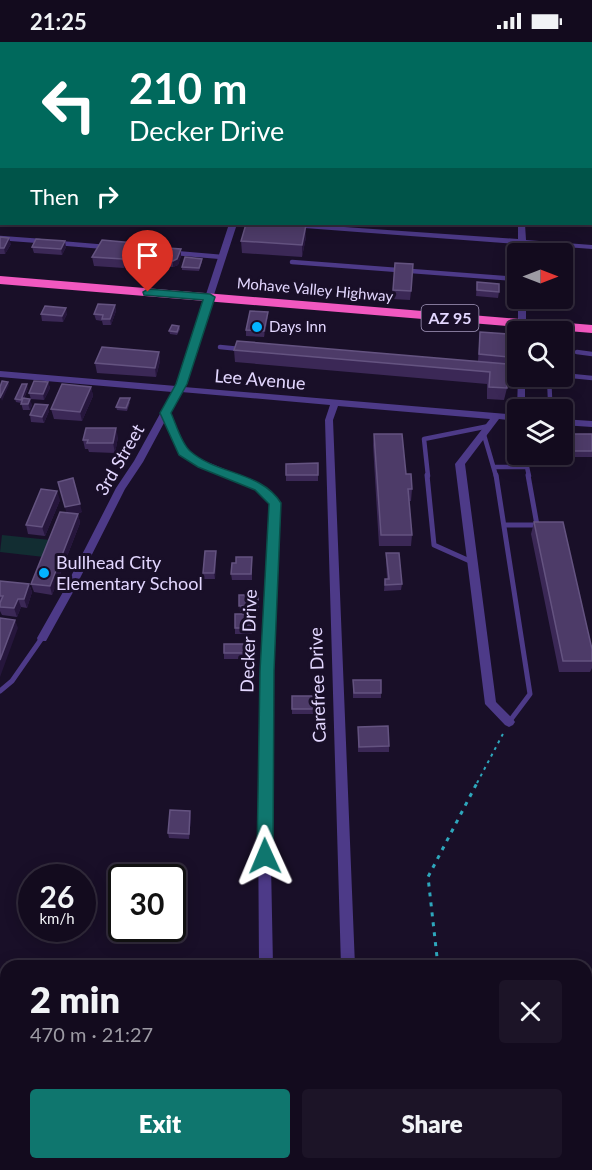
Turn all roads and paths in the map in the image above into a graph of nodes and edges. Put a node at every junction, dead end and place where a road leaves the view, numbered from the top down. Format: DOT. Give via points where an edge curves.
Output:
graph roads {
  1 [pos="233,225"];
  2 [pos="292,225"];
  3 [pos="522,225"];
  4 [pos="0,238"];
  5 [pos="42,241"];
  6 [pos="522,241"];
  7 [pos="53,242"];
  8 [pos="592,247"];
  9 [pos="222,256"];
  10 [pos="292,262"];
  11 [pos="507,278"];
  12 [pos="0,280"];
  13 [pos="210,297"];
  14 [pos="507,326"];
  15 [pos="573,328"];
  16 [pos="592,329"];
  17 [pos="220,347"];
  18 [pos="244,349"];
  19 [pos="577,352"];
  20 [pos="592,354"];
  21 [pos="494,371"];
  22 [pos="507,373"];
  23 [pos="0,375"];
  24 [pos="573,376"];
  25 [pos="592,378"];
  26 [pos="177,390"];
  27 [pos="335,403"];
  28 [pos="166,413"];
  29 [pos="507,421"];
  30 [pos="573,423"];
  31 [pos="592,424"];
  32 [pos="490,426"];
  33 [pos="495,467"];
  34 [pos="504,525"];
  35 [pos="473,563"];
  36 [pos="42,638"];
  37 [pos="0,691"];
  38 [pos="509,722"];
  39 [pos="266,960"];
  40 [pos="348,960"];
  41 [pos="437,960"];
  1 -- 9 [label="street, 3rd Street"];
  2 -- 6 [label="street"];
  3 -- 6 [label="street"];
  4 -- 5 [label="lane"];
  6 -- 8 [label="street"];
  7 -- 9 [label="lane"];
  9 -- 13 [label="street, 3rd Street"];
  10 -- 11 [label="lane"];
  12 -- 13 [label="highway, Mohave Valley Highway / AZ 95"];
  13 -- 14 [label="highway, Mohave Valley Highway / AZ 95"];
  13 -- 26 [label="street, 3rd Street"];
  15 -- 16 [label="highway, Mohave Valley Highway / AZ 95"];
  17 -- 18 [label="lane"];
  19 -- 20 [label="lane"];
  21 -- 22 [label="lane"];
  23 -- 26 [label="street, Lee Avenue"];
  24 -- 25 [label="lane"];
  26 -- 27 [label="street, Lee Avenue"];
  26 -- 28 [label="street, 3rd Street"];
  27 -- 32 [label="street, Lee Avenue"];
  27 -- 40 [label="street, Carefree Drive" via="328,420"];
  28 -- 36 [label="street, 3rd Street" via="121,488"];
  28 -- 39 [label="street, Decker Drive" via="183,452 190,458 260,487 275,503 264,813"];
  29 -- 32 [label="street, Lee Avenue"];
  30 -- 31 [label="street"];
  32 -- 33 [label="lane"];
  32 -- 35 [label="street" via="460,464"];
  32 -- 35 [label="lane" via="424,439 434,545"];
  33 -- 34 [label="lane"];
  33 -- 34 [label="lane" via="527,467 537,525"];
  34 -- 38 [label="lane" via="530,693"];
  35 -- 38 [label="street" via="490,704"];
  36 -- 37 [label="lane"];
  38 -- 41 [label="path" via="428,877"];
}
